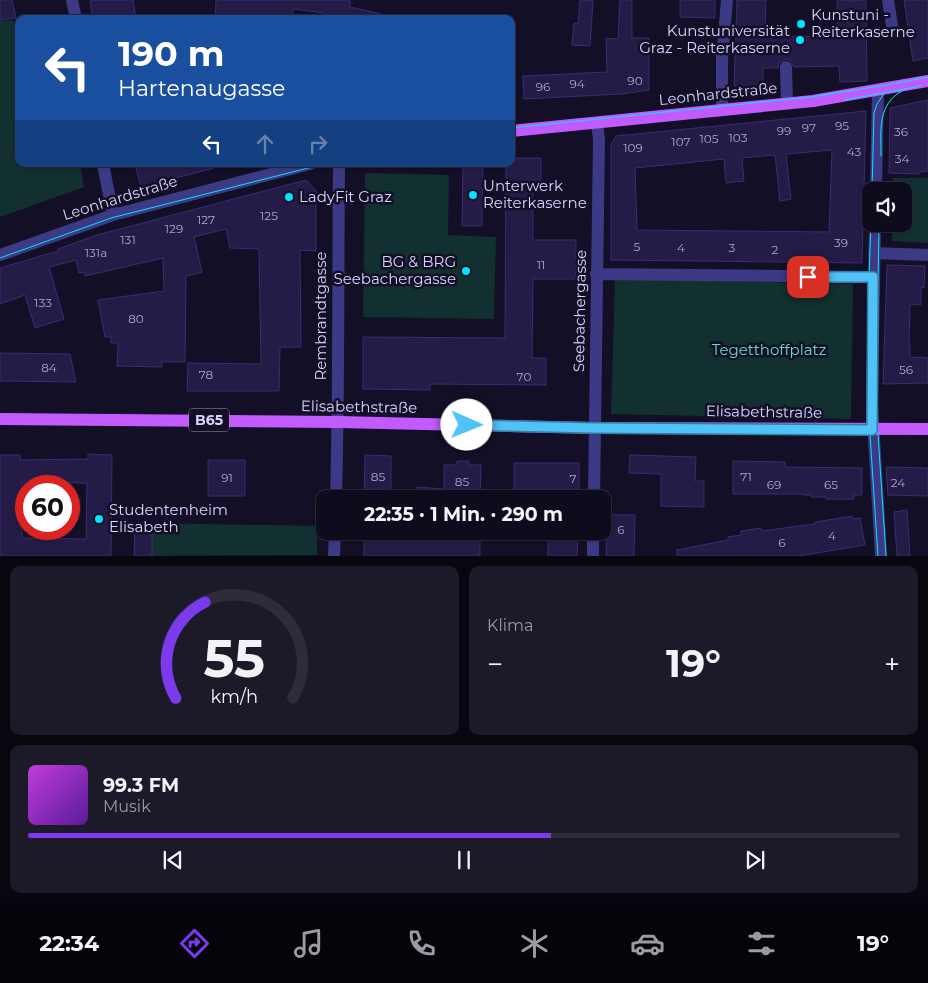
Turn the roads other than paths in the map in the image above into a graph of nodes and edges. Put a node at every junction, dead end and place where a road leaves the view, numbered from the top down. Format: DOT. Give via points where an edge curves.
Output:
graph roads {
  1 [pos="72,0"];
  2 [pos="727,0"];
  3 [pos="888,0"];
  4 [pos="75,15"];
  5 [pos="893,32"];
  6 [pos="786,67"];
  7 [pos="928,80"];
  8 [pos="878,90"];
  9 [pos="788,103"];
  10 [pos="722,110"];
  11 [pos="597,123"];
  12 [pos="515,131"];
  13 [pos="104,167"];
  14 [pos="298,167"];
  15 [pos="339,167"];
  16 [pos="876,182"];
  17 [pos="113,214"];
  18 [pos="875,232"];
  19 [pos="874,253"];
  20 [pos="0,255"];
  21 [pos="928,255"];
  22 [pos="596,274"];
  23 [pos="873,277"];
  24 [pos="0,419"];
  25 [pos="338,422"];
  26 [pos="595,428"];
  27 [pos="928,429"];
  28 [pos="872,430"];
  29 [pos="336,490"];
  30 [pos="594,490"];
  31 [pos="335,540"];
  32 [pos="593,540"];
  33 [pos="877,555"];
  34 [pos="334,556"];
  35 [pos="592,556"];
  1 -- 4 [label="street"];
  2 -- 10 [label="street"];
  3 -- 5 [label="street"];
  6 -- 9 [label="street"];
  7 -- 8 [label="main road, Leonhardstraße"];
  8 -- 9 [label="main road, Leonhardstraße"];
  8 -- 16 [label="street"];
  9 -- 10 [label="main road, Leonhardstraße"];
  10 -- 11 [label="main road, Leonhardstraße"];
  11 -- 12 [label="main road, Leonhardstraße"];
  11 -- 22 [label="street, Seebachergasse"];
  13 -- 17 [label="street"];
  14 -- 17 [label="street, Leonhardstraße"];
  15 -- 25 [label="street, Rembrandtgasse"];
  17 -- 20 [label="street, Leonhardstraße"];
  18 -- 19 [label="street"];
  19 -- 21 [label="street"];
  19 -- 23 [label="street"];
  22 -- 23 [label="street"];
  22 -- 26 [label="street, Seebachergasse"];
  23 -- 28 [label="street"];
  24 -- 25 [label="main road, Elisabethstraße / B65"];
  25 -- 26 [label="main road, Elisabethstraße / B65"];
  25 -- 29 [label="street, Rembrandtgasse"];
  26 -- 28 [label="main road, Elisabethstraße / B65"];
  26 -- 30 [label="street, Seebachergasse"];
  27 -- 28 [label="main road, Elisabethstraße / B65"];
  28 -- 33 [label="street"];
  31 -- 34 [label="street"];
  32 -- 35 [label="street"];
}
